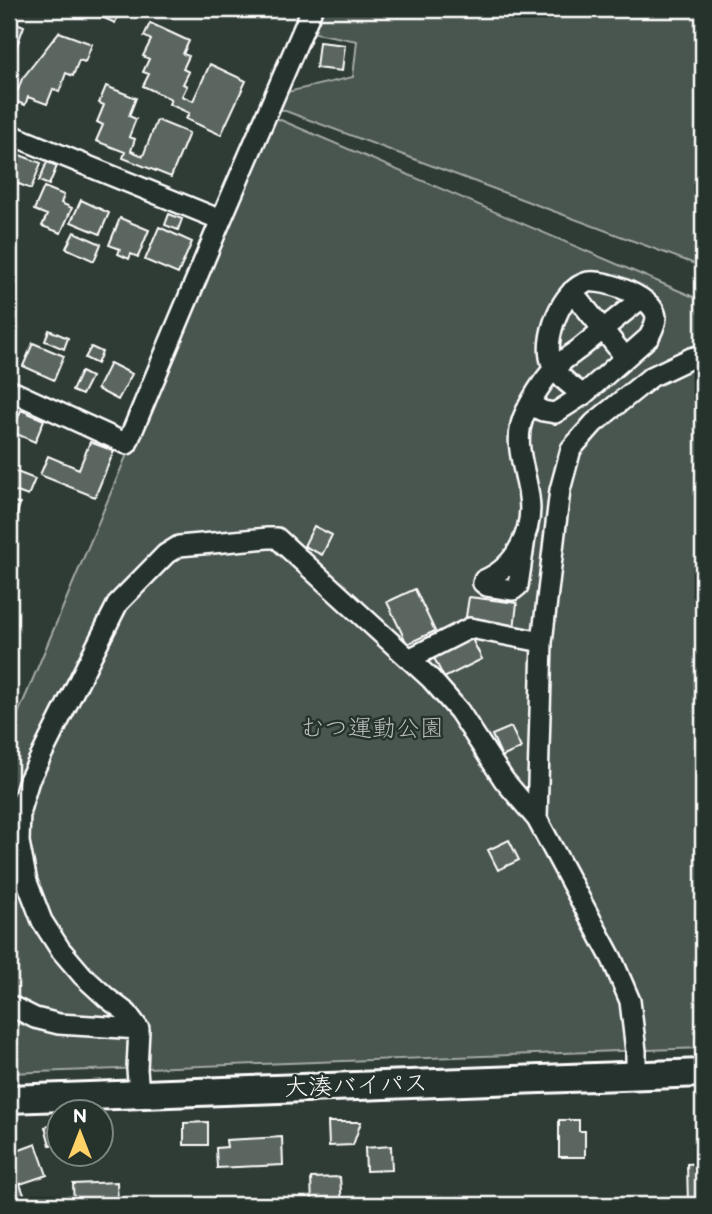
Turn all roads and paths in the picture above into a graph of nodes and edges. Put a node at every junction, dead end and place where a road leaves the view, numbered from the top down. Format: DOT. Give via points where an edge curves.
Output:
graph roads {
  1 [pos="312,9"];
  2 [pos="9,134"];
  3 [pos="220,220"];
  4 [pos="572,291"];
  5 [pos="641,299"];
  6 [pos="603,329"];
  7 [pos="703,355"];
  8 [pos="625,357"];
  9 [pos="554,369"];
  10 [pos="9,390"];
  11 [pos="583,394"];
  12 [pos="530,405"];
  13 [pos="525,538"];
  14 [pos="542,642"];
  15 [pos="409,659"];
  16 [pos="537,819"];
  17 [pos="16,868"];
  18 [pos="9,1005"];
  19 [pos="139,1029"];
  20 [pos="703,1073"];
  21 [pos="636,1075"];
  22 [pos="139,1093"];
  23 [pos="9,1099"];
  1 -- 3 [label="street"];
  2 -- 3 [label="street"];
  3 -- 10 [label="street" via="127,444"];
  4 -- 5 [label="street" via="599,282"];
  4 -- 6 [label="street"];
  4 -- 9 [label="street" via="549,339"];
  5 -- 6 [label="street"];
  5 -- 8 [label="street" via="653,307 654,328"];
  6 -- 8 [label="street"];
  6 -- 9 [label="street"];
  7 -- 14 [label="street" via="651,377 594,423 571,449 559,490"];
  8 -- 11 [label="street"];
  9 -- 11 [label="street"];
  9 -- 12 [label="street"];
  11 -- 12 [label="street" via="555,413"];
  12 -- 13 [label="street" via="518,438 530,499"];
  14 -- 15 [label="street" via="470,628"];
  14 -- 16 [label="street"];
  15 -- 16 [label="street" via="459,711 504,780"];
  15 -- 17 [label="street" via="276,538 179,546 118,603 29,780 20,810"];
  16 -- 21 [label="street" via="629,1001"];
  17 -- 19 [label="street" via="60,949"];
  18 -- 19 [label="street" via="59,1024"];
  19 -- 22 [label="street"];
  20 -- 21 [label="highway, 大湊バイパス"];
  21 -- 22 [label="highway, 大湊バイパス"];
  22 -- 23 [label="highway, 大湊バイパス"];
}
